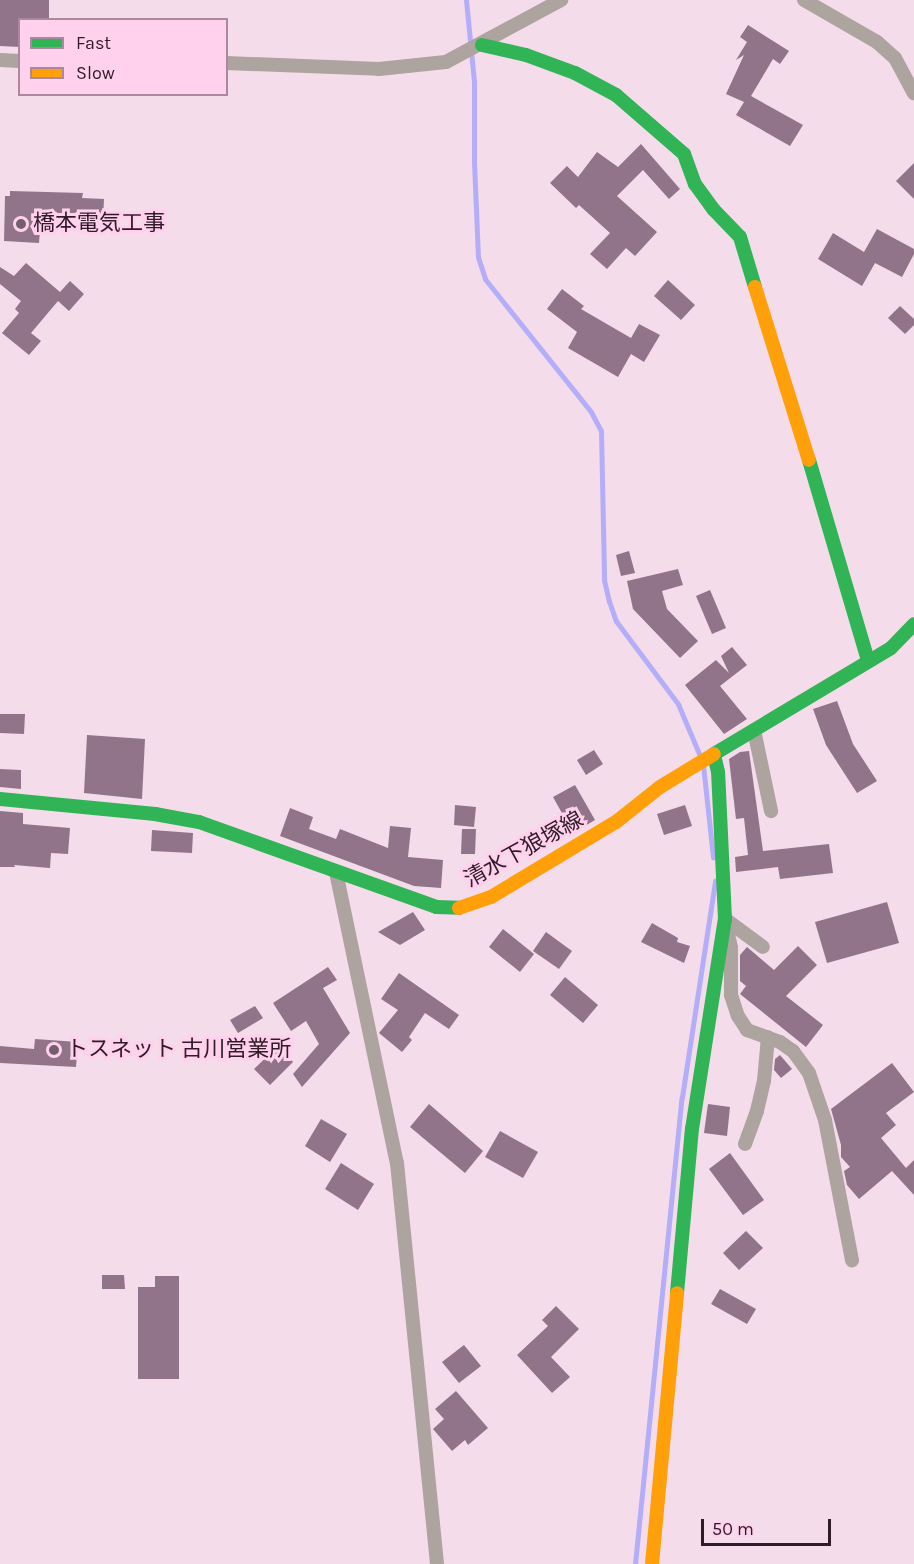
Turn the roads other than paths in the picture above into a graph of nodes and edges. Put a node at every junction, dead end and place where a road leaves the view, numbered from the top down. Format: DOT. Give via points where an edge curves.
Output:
graph roads {
  1 [pos="561,0"];
  2 [pos="804,0"];
  3 [pos="474,48"];
  4 [pos="0,60"];
  5 [pos="18,61"];
  6 [pos="228,63"];
  7 [pos="914,93"];
  8 [pos="914,624"];
  9 [pos="868,660"];
  10 [pos="754,730"];
  11 [pos="712,755"];
  12 [pos="0,799"];
  13 [pos="771,811"];
  14 [pos="336,872"];
  15 [pos="724,920"];
  16 [pos="763,946"];
  17 [pos="768,1037"];
  18 [pos="745,1144"];
  19 [pos="852,1260"];
  20 [pos="437,1564"];
  21 [pos="652,1564"];
  1 -- 3 [label="street"];
  2 -- 7 [label="street" via="877,42 895,58"];
  3 -- 6 [label="street" via="446,62 379,69"];
  3 -- 9 [label="street" via="526,55 575,73 616,95 684,154 695,184 740,237"];
  4 -- 5 [label="street"];
  8 -- 9 [label="street, 清水下狼塚線" via="891,648"];
  9 -- 10 [label="street, 清水下狼塚線"];
  10 -- 11 [label="street, 清水下狼塚線"];
  10 -- 13 [label="street"];
  11 -- 14 [label="street, 清水下狼塚線" via="660,787 616,822 491,897 461,908 436,907"];
  11 -- 15 [label="street" via="723,856"];
  12 -- 14 [label="street, 清水下狼塚線" via="199,822"];
  14 -- 20 [label="street" via="397,1163"];
  15 -- 16 [label="street"];
  15 -- 17 [label="street" via="731,948 731,995 738,1016 747,1030"];
  15 -- 21 [label="street" via="692,1129"];
  17 -- 18 [label="street" via="764,1081"];
  17 -- 19 [label="street" via="793,1051 809,1073 825,1120"];
}
